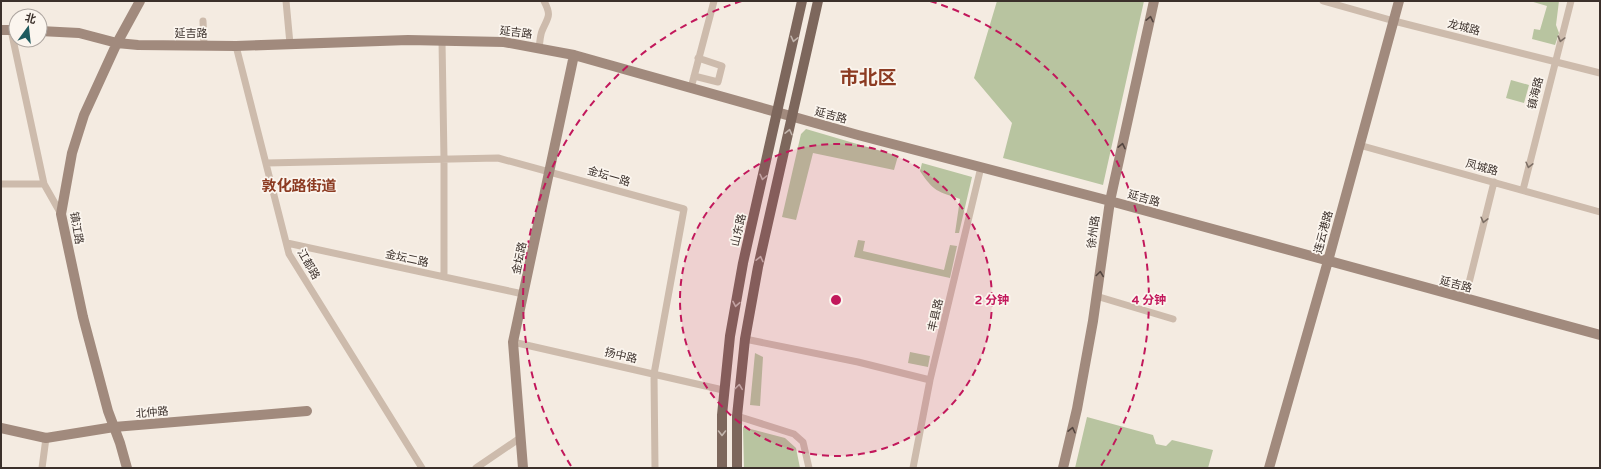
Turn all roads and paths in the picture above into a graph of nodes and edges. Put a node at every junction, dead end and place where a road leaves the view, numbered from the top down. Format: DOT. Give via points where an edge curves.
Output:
graph roads {
  1 [pos="140,1"];
  2 [pos="286,1"];
  3 [pos="544,1"];
  4 [pos="714,1"];
  5 [pos="802,1"];
  6 [pos="818,1"];
  7 [pos="1154,1"];
  8 [pos="1323,1"];
  9 [pos="1399,1"];
  10 [pos="1571,1"];
  11 [pos="203,21"];
  12 [pos="1394,21"];
  13 [pos="48,31"];
  14 [pos="442,41"];
  15 [pos="117,43"];
  16 [pos="290,44"];
  17 [pos="204,46"];
  18 [pos="236,46"];
  19 [pos="13,48"];
  20 [pos="539,48"];
  21 [pos="574,55"];
  22 [pos="698,58"];
  23 [pos="1554,61"];
  24 [pos="1600,73"];
  25 [pos="694,76"];
  26 [pos="691,88"];
  27 [pos="778,112"];
  28 [pos="792,116"];
  29 [pos="1359,145"];
  30 [pos="444,159"];
  31 [pos="266,163"];
  32 [pos="981,167"];
  33 [pos="549,171"];
  34 [pos="1494,182"];
  35 [pos="1,184"];
  36 [pos="44,184"];
  37 [pos="1523,190"];
  38 [pos="1110,201"];
  39 [pos="1600,212"];
  40 [pos="61,214"];
  41 [pos="286,243"];
  42 [pos="1328,261"];
  43 [pos="444,277"];
  44 [pos="523,294"];
  45 [pos="1096,296"];
  46 [pos="1465,299"];
  47 [pos="1173,319"];
  48 [pos="1600,335"];
  49 [pos="745,339"];
  50 [pos="513,342"];
  51 [pos="654,374"];
  52 [pos="930,380"];
  53 [pos="723,390"];
  54 [pos="307,411"];
  55 [pos="737,416"];
  56 [pos="114,427"];
  57 [pos="1,428"];
  58 [pos="46,438"];
  59 [pos="520,438"];
  60 [pos="42,468"];
  61 [pos="127,468"];
  62 [pos="422,468"];
  63 [pos="476,468"];
  64 [pos="523,468"];
  65 [pos="655,468"];
  66 [pos="722,468"];
  67 [pos="737,468"];
  68 [pos="809,468"];
  69 [pos="913,468"];
  70 [pos="1063,468"];
  71 [pos="1269,468"];
  1 -- 15 [label="main road, 镇江路"];
  2 -- 16 [label="street"];
  3 -- 20 [label="street" via="550,18 542,32"];
  4 -- 22 [label="street"];
  5 -- 27 [label="main road, 山东路, one-way"];
  6 -- 28 [label="main road"];
  38 -- 7 [label="main road, 徐州路, one-way"];
  8 -- 12 [label="street, 龙城路"];
  9 -- 12 [label="main road, 连云港路"];
  10 -- 23 [label="street, 镇海路, one-way"];
  11 -- 17 [label="street"];
  12 -- 23 [label="street, 龙城路"];
  12 -- 29 [label="main road, 连云港路"];
  13 -- 15 [label="main road, 延吉路" via="79,33"];
  14 -- 16 [label="main road, 延吉路"];
  14 -- 20 [label="main road, 延吉路" via="504,42"];
  14 -- 30 [label="street"];
  15 -- 17 [label="main road, 延吉路"];
  15 -- 40 [label="main road, 镇江路" via="77,134"];
  16 -- 18 [label="main road, 延吉路"];
  17 -- 18 [label="main road, 延吉路"];
  18 -- 31 [label="street, 江都路"];
  19 -- 36 [label="street"];
  20 -- 21 [label="main road, 延吉路"];
  21 -- 26 [label="main road, 延吉路"];
  21 -- 33 [label="main road, 金坛路"];
  22 -- 25 [label="street"];
  22 -- 25 [label="street" via="722,66 718,82"];
  23 -- 24 [label="street, 龙城路"];
  23 -- 37 [label="street, 镇海路, one-way"];
  25 -- 26 [label="street"];
  26 -- 27 [label="main road, 延吉路"];
  27 -- 28 [label="main road, 延吉路"];
  27 -- 53 [label="main road, 山东路, one-way" via="743,263"];
  28 -- 32 [label="main road, 延吉路"];
  49 -- 28 [label="main road, one-way" via="758,267"];
  29 -- 34 [label="street, 凤城路"];
  29 -- 42 [label="main road, 连云港路"];
  30 -- 31 [label="street, 金坛一路"];
  30 -- 33 [label="street, 金坛一路" via="498,158"];
  30 -- 43 [label="street"];
  31 -- 41 [label="street, 江都路"];
  32 -- 38 [label="main road, 延吉路"];
  32 -- 52 [label="street, 丰县路"];
  33 -- 44 [label="main road, 金坛路"];
  33 -- 51 [label="street, 金坛一路" via="684,209"];
  34 -- 37 [label="street, 凤城路"];
  34 -- 46 [label="street, one-way"];
  35 -- 36 [label="street"];
  36 -- 40 [label="street"];
  37 -- 39 [label="street, 凤城路"];
  38 -- 42 [label="main road, 延吉路"];
  45 -- 38 [label="main road, 徐州路, one-way"];
  40 -- 56 [label="main road, 镇江路" via="83,316"];
  41 -- 43 [label="street, 金坛二路"];
  41 -- 62 [label="street, 江都路" via="289,254"];
  42 -- 46 [label="main road, 延吉路"];
  42 -- 71 [label="main road, 连云港路"];
  43 -- 44 [label="street, 金坛二路"];
  44 -- 50 [label="main road, 金坛路"];
  45 -- 47 [label="street"];
  70 -- 45 [label="main road, 徐州路, one-way" via="1077,409"];
  46 -- 48 [label="main road, 延吉路"];
  49 -- 52 [label="street"];
  55 -- 49 [label="main road, one-way"];
  50 -- 51 [label="street, 扬中路"];
  50 -- 59 [label="main road, 金坛路"];
  51 -- 53 [label="street, 扬中路"];
  51 -- 65 [label="street, 金坛一路"];
  52 -- 69 [label="street, 丰县路"];
  53 -- 66 [label="main road, 山东路, one-way"];
  54 -- 56 [label="main road, 北仲路"];
  55 -- 67 [label="main road"];
  55 -- 68 [label="street" via="794,434 803,442"];
  56 -- 58 [label="main road, 北仲路"];
  56 -- 61 [label="main road, 镇江路"];
  57 -- 58 [label="main road, 北仲路"];
  58 -- 60 [label="street"];
  59 -- 63 [label="street"];
  59 -- 64 [label="main road, 金坛路"];
}
